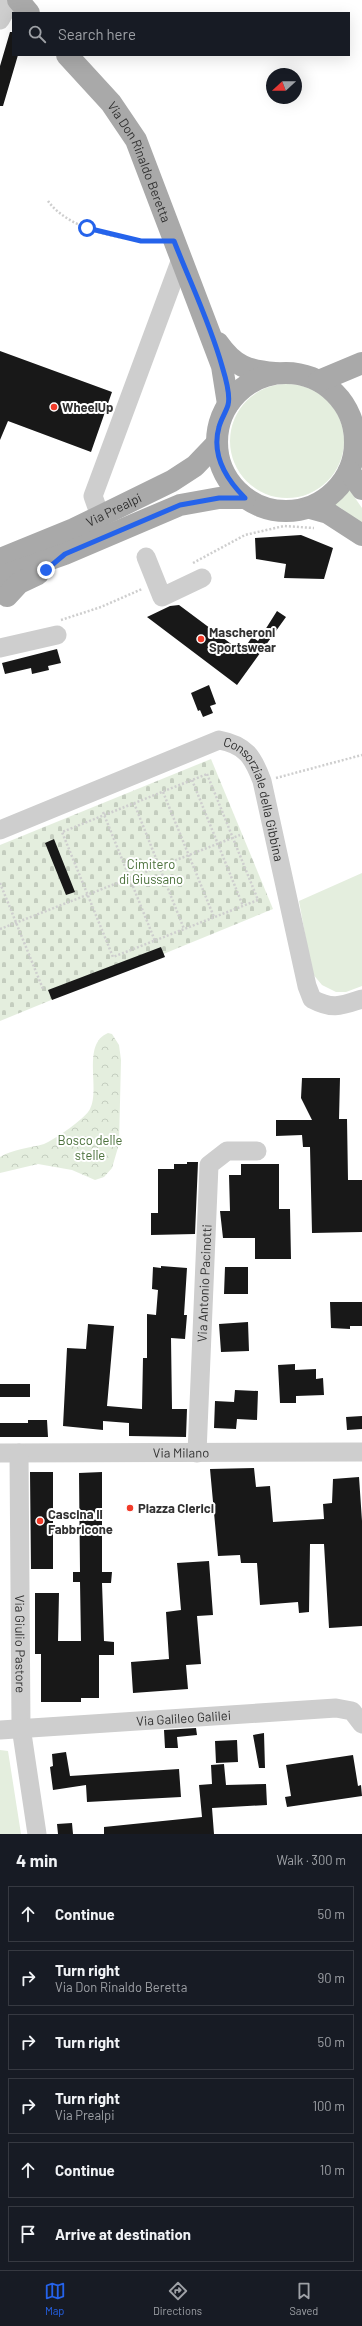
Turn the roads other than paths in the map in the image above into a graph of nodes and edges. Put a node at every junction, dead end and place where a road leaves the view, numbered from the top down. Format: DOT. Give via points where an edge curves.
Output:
graph roads {
  1 [pos="9,0"];
  2 [pos="18,0"];
  3 [pos="28,12"];
  4 [pos="0,20"];
  5 [pos="12,25"];
  6 [pos="0,30"];
  7 [pos="68,56"];
  8 [pos="177,250"];
  9 [pos="208,328"];
  10 [pos="362,363"];
  11 [pos="276,373"];
  12 [pos="319,381"];
  13 [pos="228,404"];
  14 [pos="359,428"];
  15 [pos="217,443"];
  16 [pos="349,471"];
  17 [pos="362,489"];
  18 [pos="245,498"];
  19 [pos="310,508"];
  20 [pos="100,516"];
  21 [pos="362,535"];
  22 [pos="146,557"];
  23 [pos="0,559"];
  24 [pos="202,578"];
  25 [pos="2,594"];
  26 [pos="57,636"];
  27 [pos="0,648"];
  28 [pos="0,830"];
  29 [pos="362,999"];
  30 [pos="257,1151"];
  31 [pos="362,1452"];
  32 [pos="9,1453"];
  33 [pos="196,1453"];
  34 [pos="359,1715"];
  35 [pos="21,1727"];
  36 [pos="0,1730"];
  37 [pos="37,1834"];
  1 -- 4 [label="street"];
  2 -- 3 [label="main road"];
  5 -- 6 [label="street"];
  7 -- 8 [label="main road, Via Don Rinaldo Beretta" via="111,103 136,140"];
  8 -- 9 [label="main road, Via Don Rinaldo Beretta"];
  8 -- 20 [label="street" via="93,496"];
  9 -- 11 [label="main road, Via Don Rinaldo Beretta" via="224,351 238,365 256,372"];
  9 -- 13 [label="main road, Via Don Rinaldo Beretta" via="222,366"];
  10 -- 12 [label="main road"];
  11 -- 12 [label="main road" via="306,375"];
  11 -- 13 [label="main road" via="249,383"];
  12 -- 14 [label="main road" via="336,394"];
  13 -- 15 [label="main road" via="218,429"];
  14 -- 16 [label="main road"];
  15 -- 18 [label="main road" via="220,464 230,483"];
  15 -- 20 [label="main road, Via Prealpi" via="195,466 172,481"];
  16 -- 17 [label="main road"];
  16 -- 19 [label="main road" via="334,494"];
  18 -- 19 [label="main road" via="262,507 282,512"];
  18 -- 25 [label="main road, Via Prealpi" via="219,498 180,505 65,554 46,570"];
  19 -- 21 [label="main road" via="328,513"];
  20 -- 23 [label="main road, Via Prealpi"];
  22 -- 24 [label="street" via="162,596"];
  26 -- 27 [label="street"];
  28 -- 29 [label="street, Consorziale della Gibbina" via="219,740 233,743 245,750 255,762 262,781 312,999 325,1006 339,1007"];
  30 -- 33 [label="street, Via Antonio Pacinotti" via="227,1152 209,1165"];
  31 -- 33 [label="street, Via Milano"];
  32 -- 33 [label="street, Via Milano"];
  32 -- 35 [label="street, Via Giulio Pastore"];
  34 -- 35 [label="street, Via Galileo Galilei" via="336,1708"];
  35 -- 36 [label="street, Via Galileo Galilei"];
  35 -- 37 [label="street, Via Giulio Pastore"];
}
